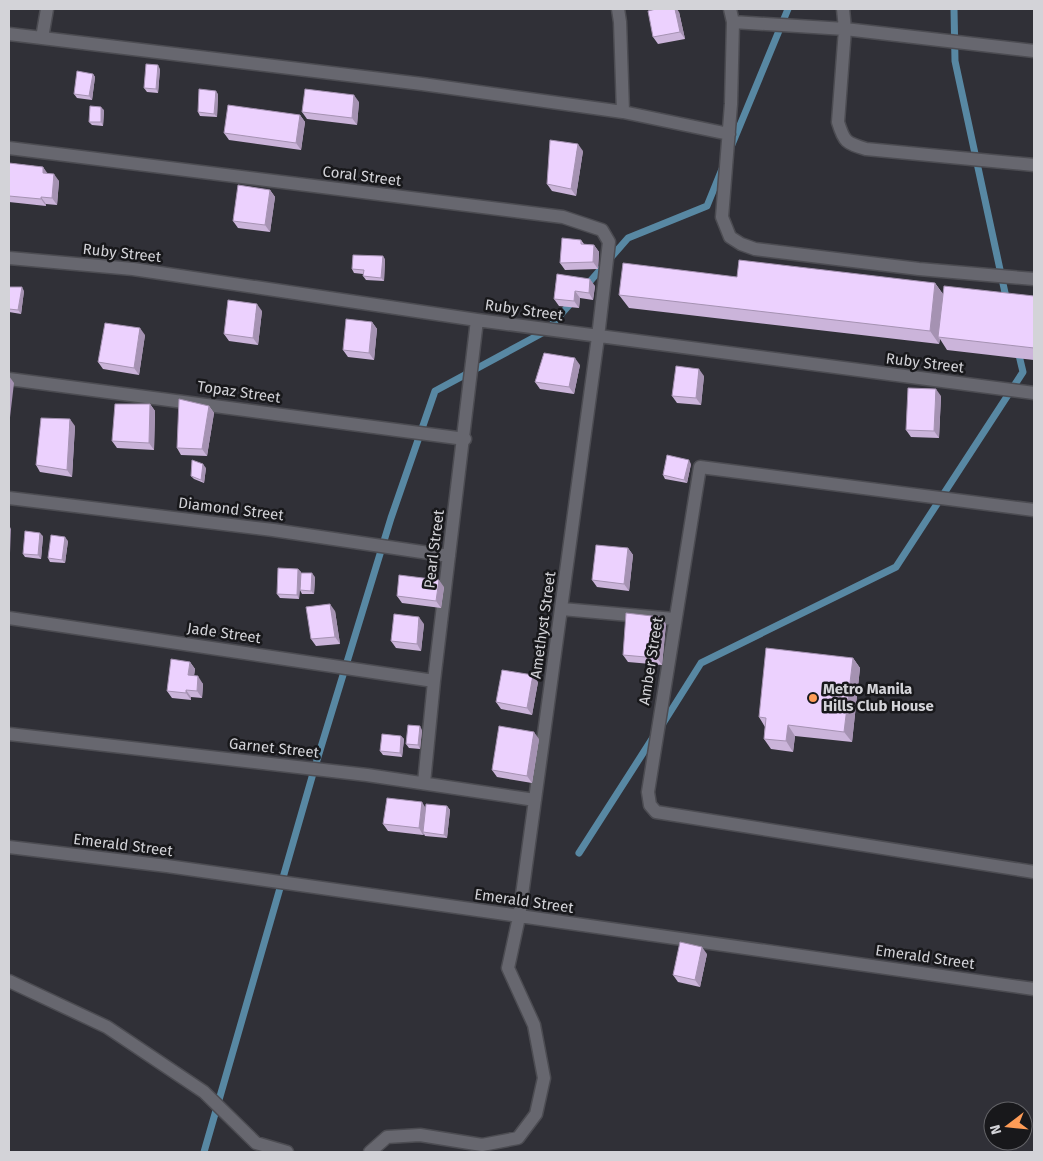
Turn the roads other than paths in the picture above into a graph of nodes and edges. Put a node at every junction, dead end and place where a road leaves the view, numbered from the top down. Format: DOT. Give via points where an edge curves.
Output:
graph roads {
  1 [pos="47,9"];
  2 [pos="618,9"];
  3 [pos="730,9"];
  4 [pos="843,9"];
  5 [pos="733,22"];
  6 [pos="845,29"];
  7 [pos="9,34"];
  8 [pos="42,38"];
  9 [pos="1034,52"];
  10 [pos="623,112"];
  11 [pos="729,134"];
  12 [pos="9,148"];
  13 [pos="1034,165"];
  14 [pos="9,258"];
  15 [pos="1034,279"];
  16 [pos="478,320"];
  17 [pos="598,337"];
  18 [pos="9,379"];
  19 [pos="1034,393"];
  20 [pos="465,439"];
  21 [pos="9,498"];
  22 [pos="1034,510"];
  23 [pos="449,556"];
  24 [pos="562,608"];
  25 [pos="9,618"];
  26 [pos="674,619"];
  27 [pos="434,681"];
  28 [pos="9,734"];
  29 [pos="424,783"];
  30 [pos="535,800"];
  31 [pos="9,847"];
  32 [pos="1034,872"];
  33 [pos="519,917"];
  34 [pos="9,981"];
  35 [pos="1034,989"];
  36 [pos="287,1152"];
  37 [pos="370,1152"];
  1 -- 8 [label="street"];
  2 -- 10 [label="street"];
  3 -- 5 [label="street"];
  4 -- 6 [label="street"];
  5 -- 6 [label="street"];
  5 -- 11 [label="street"];
  6 -- 9 [label="street"];
  6 -- 13 [label="street" via="838,122 848,144 866,149"];
  7 -- 8 [label="street"];
  8 -- 10 [label="street"];
  10 -- 11 [label="street"];
  11 -- 15 [label="street" via="722,216 730,236 741,244 755,249"];
  12 -- 17 [label="street, Coral Street" via="563,217 591,225 602,230 609,242"];
  14 -- 16 [label="street, Ruby Street" via="132,269"];
  16 -- 17 [label="street, Ruby Street"];
  16 -- 20 [label="street, Pearl Street"];
  17 -- 19 [label="street, Ruby Street"];
  17 -- 24 [label="street, Amethyst Street"];
  18 -- 20 [label="street, Topaz Street"];
  20 -- 23 [label="street, Pearl Street"];
  21 -- 23 [label="street, Diamond Street" via="273,530"];
  22 -- 26 [label="street, Amber Street" via="700,467"];
  23 -- 27 [label="street, Pearl Street"];
  24 -- 26 [label="street"];
  24 -- 30 [label="street, Amethyst Street"];
  25 -- 27 [label="street, Jade Street"];
  26 -- 32 [label="street, Amber Street" via="648,792 650,806 656,812"];
  27 -- 29 [label="street, Pearl Street"];
  28 -- 29 [label="street, Garnet Street"];
  29 -- 30 [label="street, Garnet Street"];
  30 -- 33 [label="street, Amethyst Street"];
  31 -- 33 [label="street, Emerald Street" via="166,866"];
  33 -- 35 [label="street, Emerald Street"];
  33 -- 37 [label="street, Amethyst Street" via="508,968 534,1024 544,1078 536,1114 518,1138 482,1145 420,1135 387,1137"];
  34 -- 36 [label="street" via="108,1027 204,1092 256,1143"];
}
